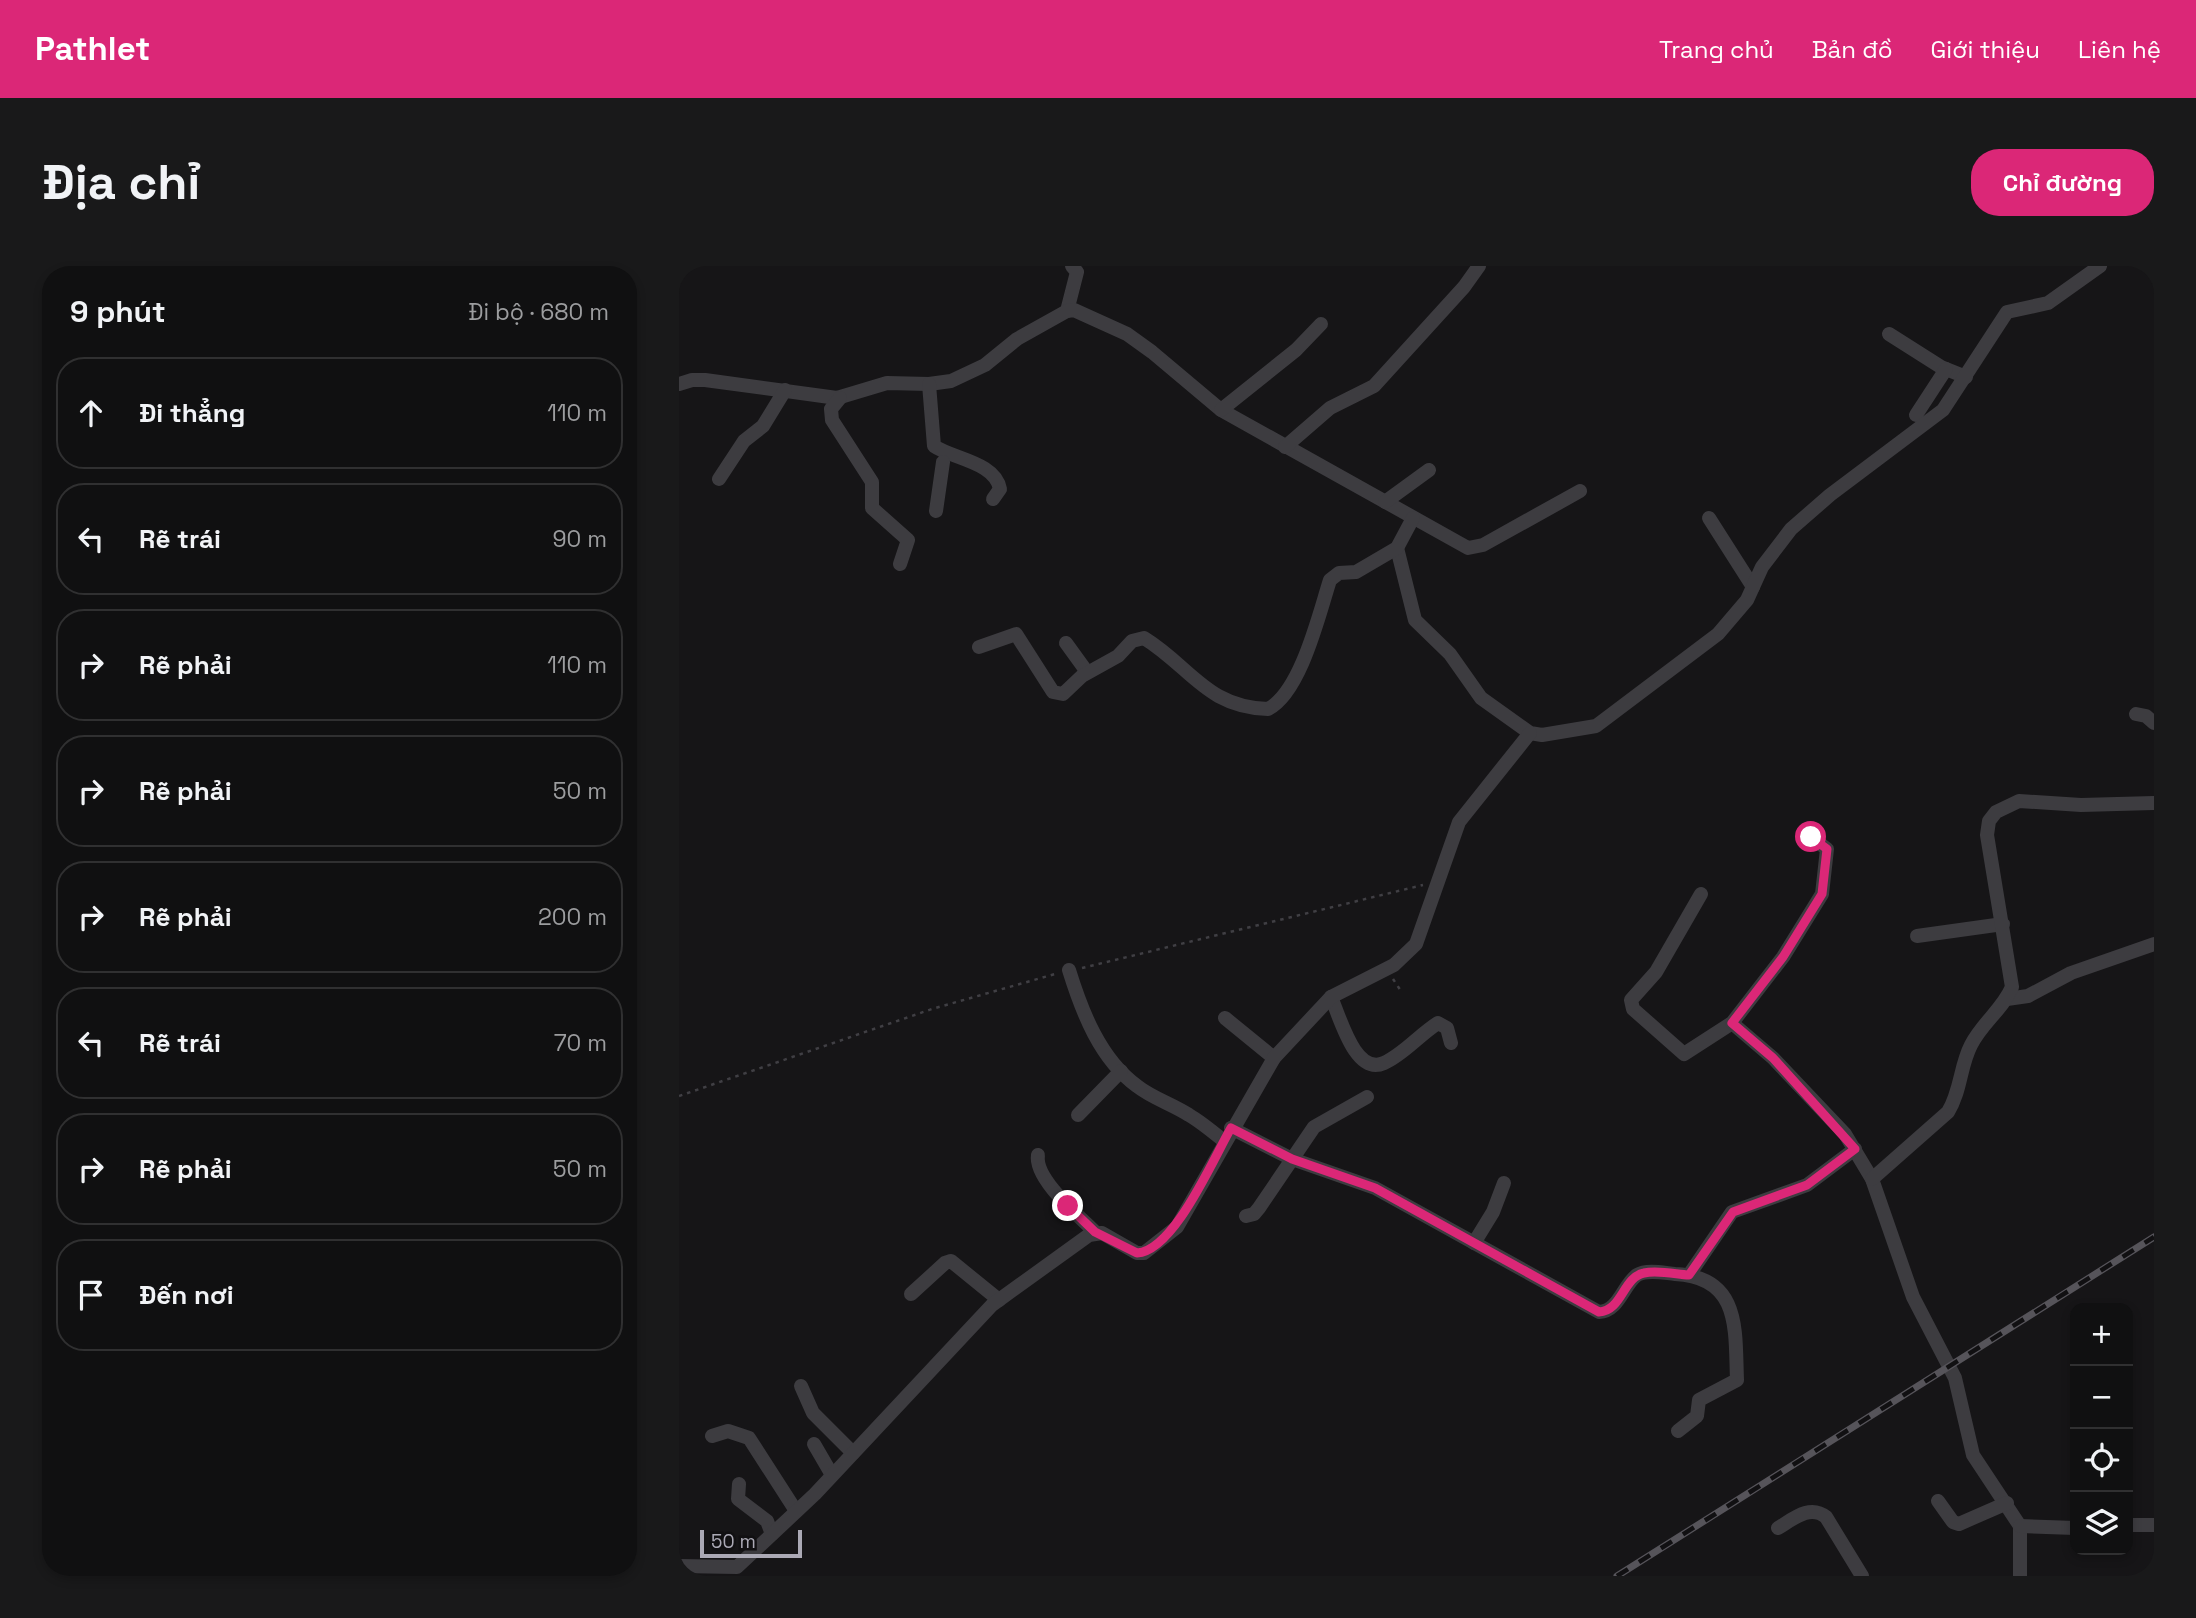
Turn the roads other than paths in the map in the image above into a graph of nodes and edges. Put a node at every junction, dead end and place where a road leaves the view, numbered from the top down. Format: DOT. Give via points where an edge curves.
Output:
graph roads {
  1 [pos="1072,266"];
  2 [pos="1479,266"];
  3 [pos="2100,266"];
  4 [pos="1067,311"];
  5 [pos="1321,324"];
  6 [pos="1889,334"];
  7 [pos="1946,369"];
  8 [pos="1966,377"];
  9 [pos="679,384"];
  10 [pos="929,384"];
  11 [pos="785,390"];
  12 [pos="840,398"];
  13 [pos="1221,410"];
  14 [pos="1916,415"];
  15 [pos="1285,447"];
  16 [pos="944,457"];
  17 [pos="1429,470"];
  18 [pos="719,478"];
  19 [pos="1580,491"];
  20 [pos="993,499"];
  21 [pos="1385,502"];
  22 [pos="936,511"];
  23 [pos="1413,518"];
  24 [pos="1709,518"];
  25 [pos="1397,548"];
  26 [pos="900,564"];
  27 [pos="1753,587"];
  28 [pos="1066,643"];
  29 [pos="979,647"];
  30 [pos="1087,672"];
  31 [pos="2136,714"];
  32 [pos="2154,723"];
  33 [pos="1530,733"];
  34 [pos="2154,803"];
  35 [pos="1811,837"];
  36 [pos="1701,894"];
  37 [pos="2003,923"];
  38 [pos="1917,936"];
  39 [pos="2154,944"];
  40 [pos="1069,970"];
  41 [pos="1331,997"];
  42 [pos="2007,999"];
  43 [pos="1225,1018"];
  44 [pos="1732,1023"];
  45 [pos="1451,1043"];
  46 [pos="1274,1058"];
  47 [pos="1121,1071"];
  48 [pos="1367,1097"];
  49 [pos="1077,1115"];
  50 [pos="1227,1135"];
  51 [pos="1855,1149"];
  52 [pos="1038,1155"];
  53 [pos="1292,1159"];
  54 [pos="1872,1179"];
  55 [pos="1504,1183"];
  56 [pos="1245,1216"];
  57 [pos="1095,1232"];
  58 [pos="1474,1242"];
  59 [pos="1689,1275"];
  60 [pos="911,1294"];
  61 [pos="999,1300"];
  62 [pos="801,1386"];
  63 [pos="1678,1431"];
  64 [pos="712,1436"];
  65 [pos="814,1444"];
  66 [pos="853,1453"];
  67 [pos="832,1475"];
  68 [pos="739,1484"];
  69 [pos="1938,1501"];
  70 [pos="2007,1503"];
  71 [pos="796,1511"];
  72 [pos="2133,1525"];
  73 [pos="2154,1525"];
  74 [pos="2020,1526"];
  75 [pos="1778,1528"];
  76 [pos="2070,1528"];
  77 [pos="772,1534"];
  78 [pos="679,1566"];
  79 [pos="698,1571"];
  80 [pos="739,1571"];
  81 [pos="1862,1576"];
  82 [pos="2020,1576"];
  1 -- 4 [label="street" via="1077,279"];
  2 -- 15 [label="street" via="1374,386 1330,408"];
  3 -- 8 [label="street" via="2047,303 2007,312"];
  4 -- 10 [label="street" via="1017,339 968,375"];
  4 -- 13 [label="street" via="1081,312 1155,354"];
  5 -- 13 [label="street"];
  6 -- 7 [label="street"];
  7 -- 8 [label="street"];
  7 -- 14 [label="street"];
  8 -- 27 [label="street" via="1943,410 1791,529"];
  9 -- 11 [label="street" via="705,380"];
  10 -- 12 [label="street" via="887,383"];
  10 -- 16 [label="street" via="932,442"];
  11 -- 12 [label="street"];
  11 -- 18 [label="street" via="763,426 744,441"];
  12 -- 26 [label="street" via="831,410 832,420 872,482 872,508 908,540"];
  13 -- 15 [label="street"];
  15 -- 21 [label="street"];
  16 -- 20 [label="street" via="973,463 996,478 1000,489"];
  16 -- 22 [label="street"];
  17 -- 21 [label="street"];
  19 -- 23 [label="street" via="1474,548"];
  21 -- 23 [label="street"];
  23 -- 25 [label="street"];
  24 -- 27 [label="street"];
  25 -- 30 [label="street" via="1356,572 1339,573 1330,580 1306,653 1282,699 1268,709 1213,696 1144,638 1132,640 1118,656"];
  25 -- 33 [label="street" via="1415,620 1450,654 1481,698"];
  27 -- 33 [label="street" via="1718,634 1605,720 1587,729"];
  28 -- 30 [label="street"];
  29 -- 30 [label="street" via="1013,633 1019,635 1058,695"];
  31 -- 32 [label="street"];
  33 -- 41 [label="street" via="1459,822 1423,930 1406,956"];
  34 -- 37 [label="street" via="2019,801 1996,811 1987,835"];
  35 -- 44 [label="street" via="1827,849 1822,894 1783,957"];
  36 -- 44 [label="street" via="1662,963 1630,1005 1684,1054"];
  37 -- 38 [label="street"];
  37 -- 42 [label="street" via="2012,974"];
  39 -- 42 [label="street" via="2087,966 2028,996"];
  40 -- 47 [label="street" via="1091,1030"];
  41 -- 45 [label="street" via="1356,1054 1367,1063 1383,1064 1438,1023 1447,1028"];
  41 -- 46 [label="street"];
  42 -- 54 [label="street" via="1969,1048 1955,1102 1948,1112"];
  43 -- 46 [label="street"];
  44 -- 51 [label="street" via="1773,1058"];
  46 -- 50 [label="street"];
  47 -- 49 [label="street"];
  47 -- 50 [label="street" via="1138,1088"];
  48 -- 53 [label="street" via="1314,1127"];
  50 -- 53 [label="street"];
  50 -- 57 [label="street" via="1177,1227 1151,1250 1137,1253"];
  51 -- 54 [label="street"];
  51 -- 59 [label="street" via="1807,1185 1733,1212"];
  52 -- 57 [label="street" via="1038,1168 1049,1185"];
  53 -- 56 [label="street" via="1254,1214"];
  53 -- 58 [label="street" via="1375,1188"];
  54 -- 70 [label="street" via="1910,1290 1955,1378 1973,1455"];
  55 -- 58 [label="street"];
  57 -- 61 [label="street"];
  58 -- 59 [label="street" via="1599,1312 1612,1308 1645,1272"];
  59 -- 63 [label="street" via="1714,1286 1731,1306 1737,1380 1699,1400 1697,1416"];
  60 -- 61 [label="street" via="951,1261"];
  61 -- 66 [label="street"];
  62 -- 66 [label="street" via="813,1413"];
  64 -- 71 [label="street" via="728,1431 749,1438"];
  65 -- 67 [label="street"];
  66 -- 67 [label="street"];
  67 -- 71 [label="street"];
  68 -- 77 [label="street" via="740,1502 767,1521"];
  69 -- 70 [label="street" via="1959,1524"];
  70 -- 74 [label="street"];
  71 -- 77 [label="street"];
  72 -- 73 [label="street"];
  74 -- 76 [label="street"];
  74 -- 82 [label="street"];
  75 -- 81 [label="street" via="1810,1511 1819,1512"];
  77 -- 80 [label="street"];
  78 -- 79 [label="street"];
  79 -- 80 [label="street"];
}
